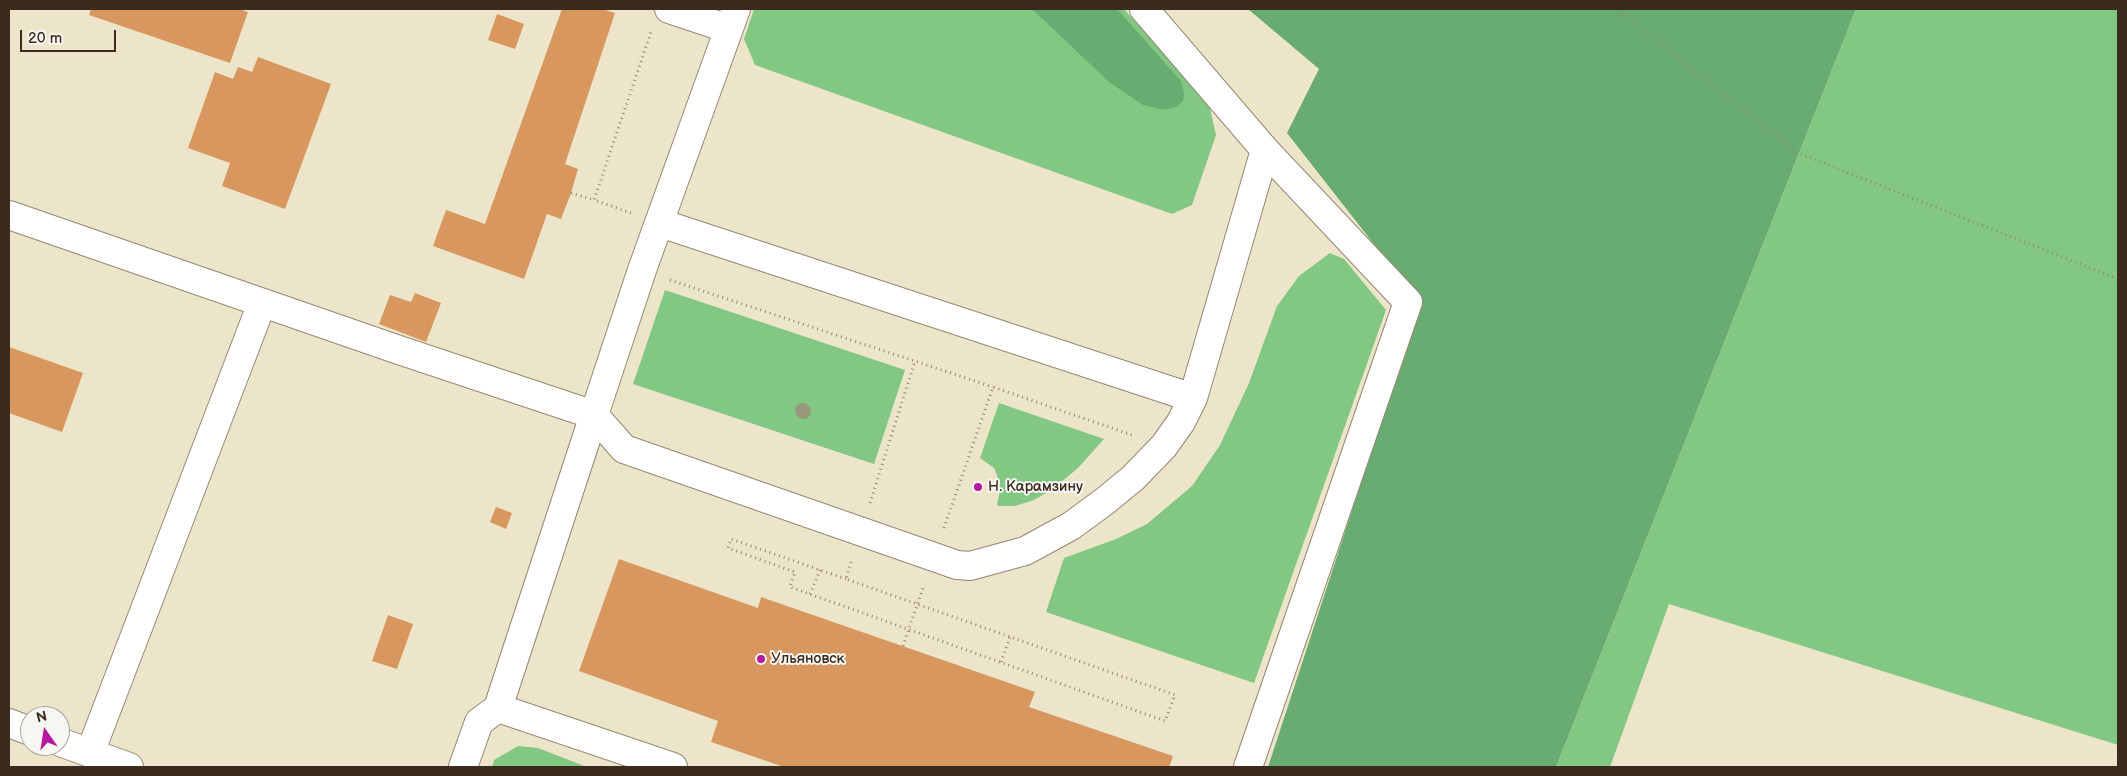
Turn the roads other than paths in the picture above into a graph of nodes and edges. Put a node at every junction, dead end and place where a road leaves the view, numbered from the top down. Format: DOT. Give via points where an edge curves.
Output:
graph roads {
  1 [pos="1144,9"];
  2 [pos="661,18"];
  3 [pos="733,19"];
  4 [pos="1265,150"];
  5 [pos="9,215"];
  6 [pos="660,223"];
  7 [pos="262,303"];
  8 [pos="1193,398"];
  9 [pos="594,415"];
  10 [pos="498,708"];
  11 [pos="70,746"];
  12 [pos="90,753"];
  13 [pos="129,767"];
  14 [pos="463,767"];
  15 [pos="673,767"];
  16 [pos="1248,767"];
  1 -- 4 [label="street"];
  2 -- 3 [label="street"];
  3 -- 6 [label="street"];
  4 -- 8 [label="street"];
  4 -- 16 [label="street" via="1408,302"];
  5 -- 7 [label="street"];
  6 -- 8 [label="street"];
  6 -- 9 [label="street"];
  7 -- 9 [label="street"];
  7 -- 12 [label="street"];
  8 -- 9 [label="street" via="1164,446 1106,500 1071,526 1025,551 970,566 934,557 624,449"];
  9 -- 10 [label="street"];
  10 -- 14 [label="street" via="479,722"];
  10 -- 15 [label="street"];
  11 -- 12 [label="street"];
  12 -- 13 [label="street"];
}
